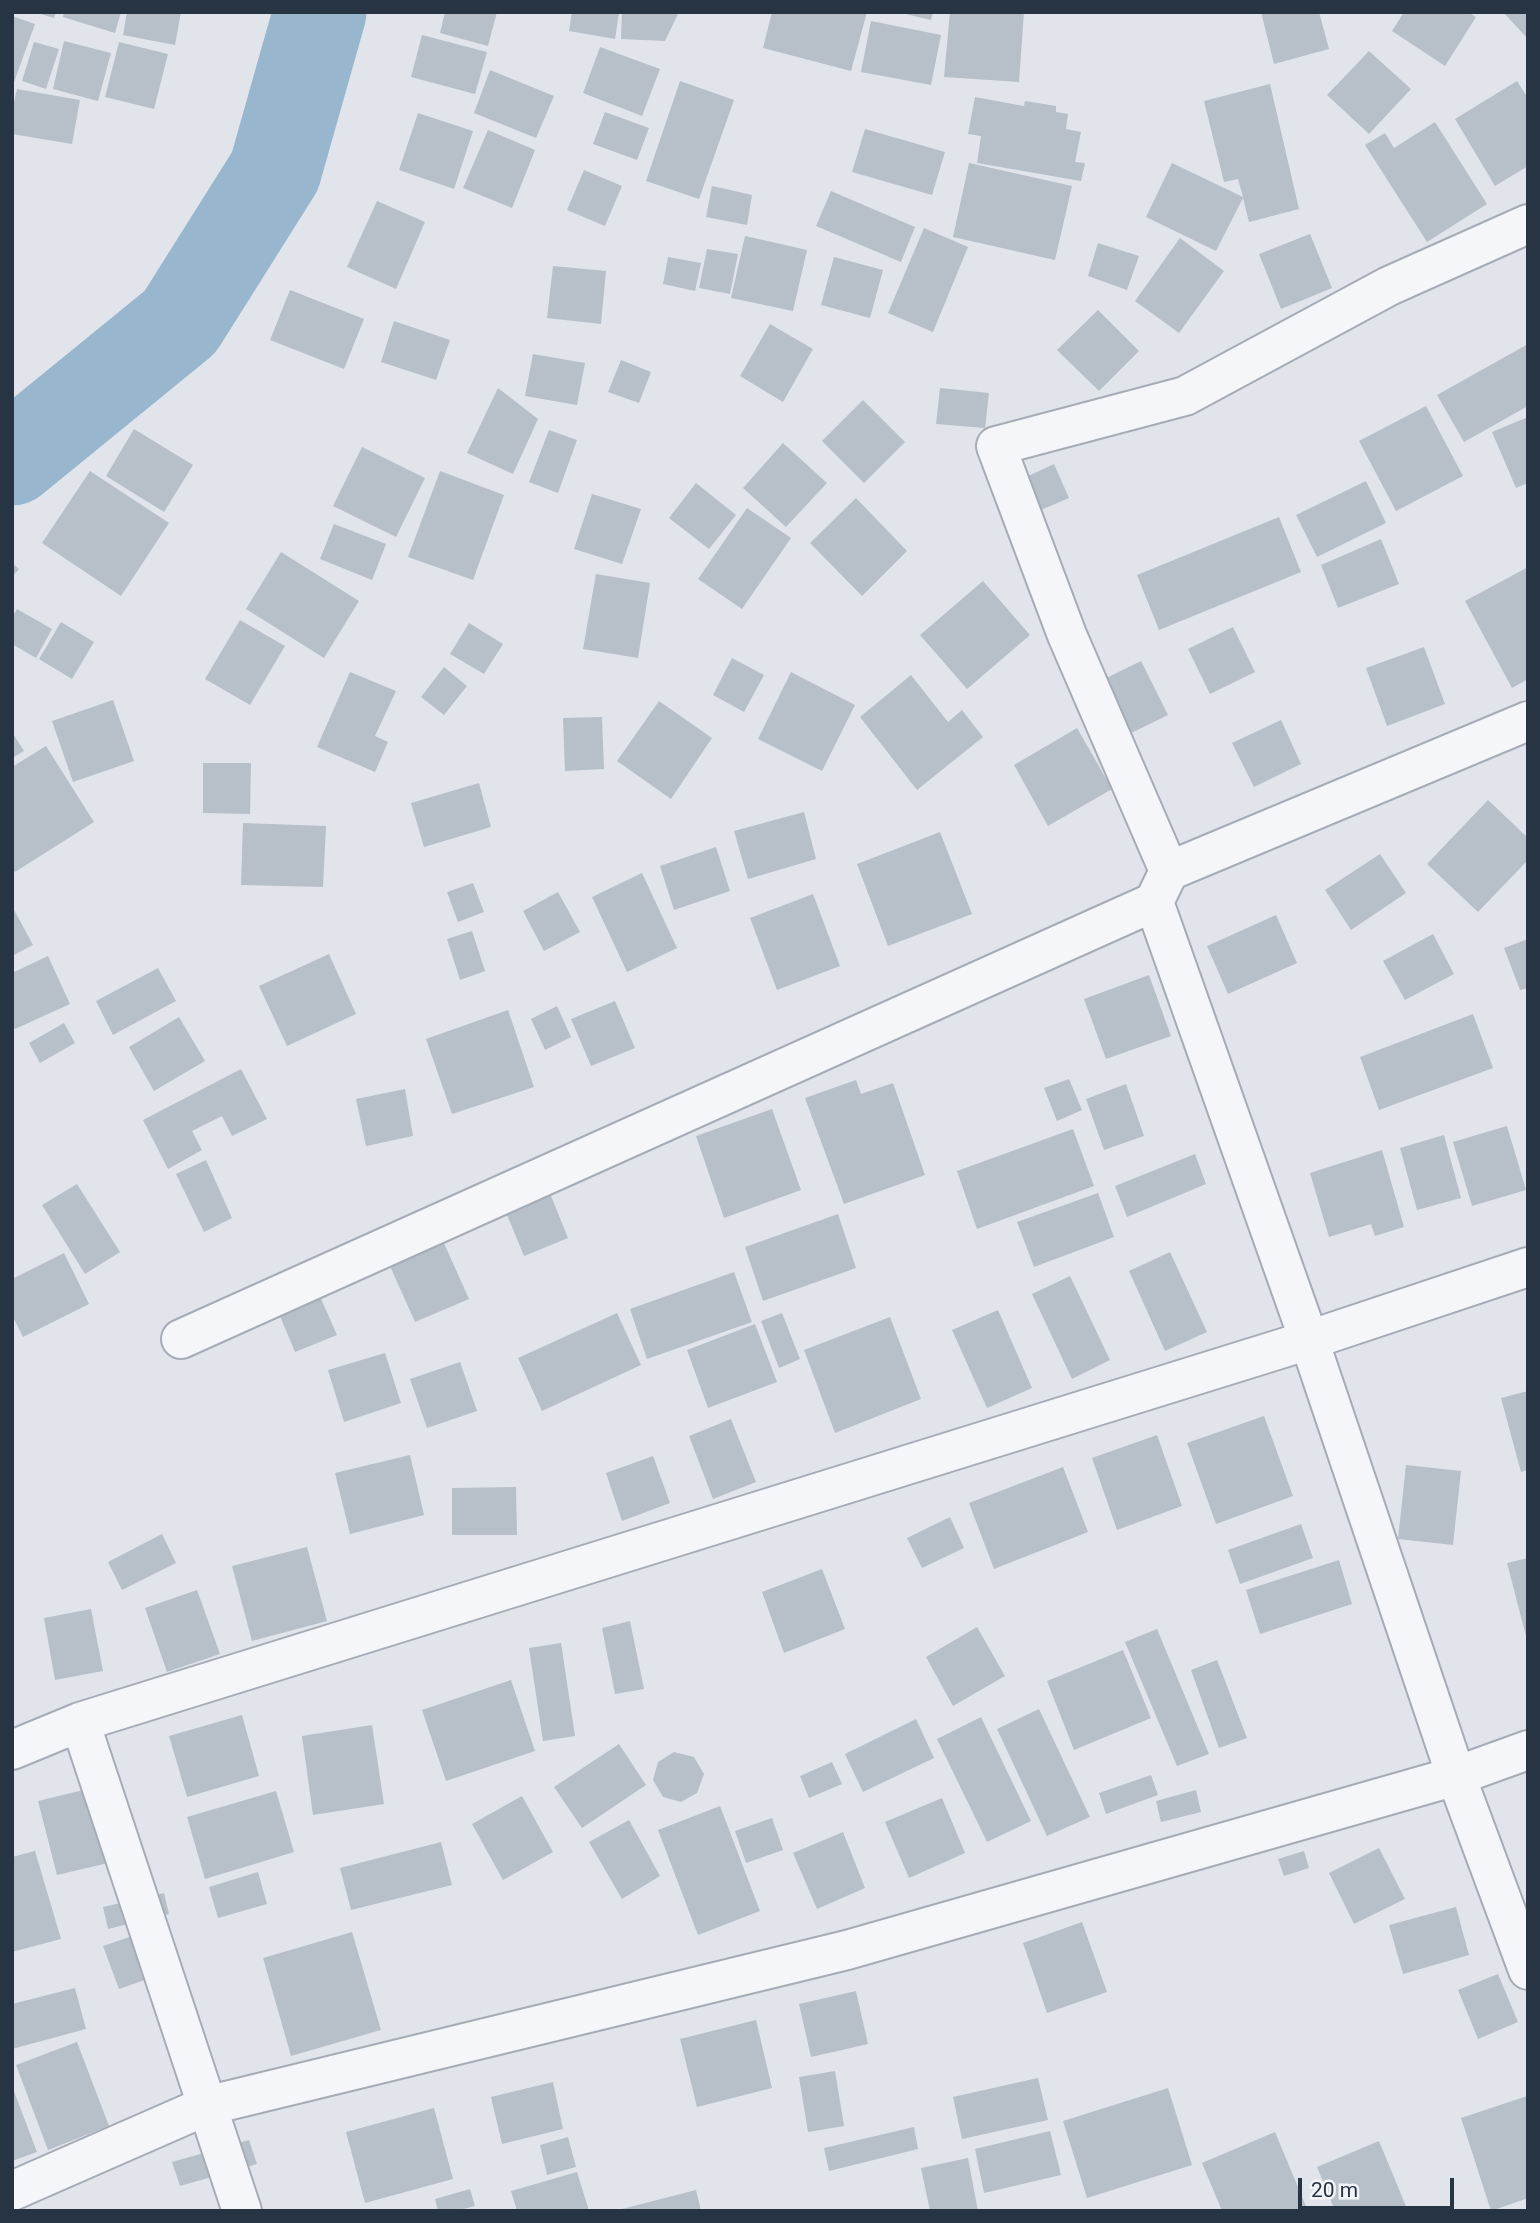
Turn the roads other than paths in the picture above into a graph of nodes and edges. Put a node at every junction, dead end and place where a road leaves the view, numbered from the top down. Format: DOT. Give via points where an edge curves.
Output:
graph roads {
  1 [pos="1528,224"];
  2 [pos="1528,721"];
  3 [pos="1162,886"];
  4 [pos="1528,1268"];
  5 [pos="181,1339"];
  6 [pos="1309,1340"];
  7 [pos="80,1721"];
  8 [pos="12,1750"];
  9 [pos="1528,1750"];
  10 [pos="1456,1776"];
  11 [pos="1528,1970"];
  12 [pos="206,2106"];
  13 [pos="12,2191"];
  14 [pos="242,2211"];
  1 -- 3 [label="street" via="1389,286 1185,396 996,446"];
  2 -- 3 [label="street"];
  3 -- 5 [label="street"];
  3 -- 6 [label="street"];
  4 -- 6 [label="street"];
  6 -- 7 [label="street"];
  6 -- 10 [label="street"];
  7 -- 8 [label="street"];
  7 -- 12 [label="street"];
  9 -- 10 [label="street"];
  10 -- 11 [label="street"];
  10 -- 12 [label="street" via="847,1950"];
  12 -- 13 [label="street"];
  12 -- 14 [label="street"];
}
